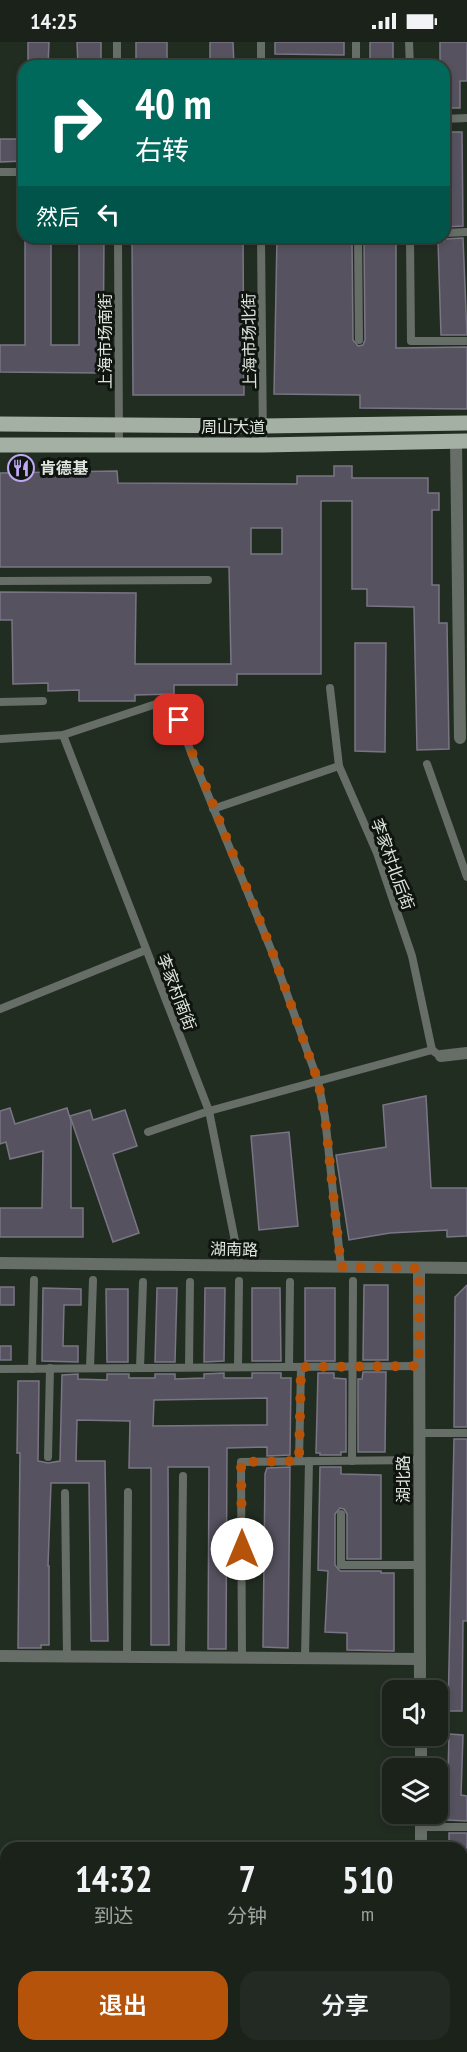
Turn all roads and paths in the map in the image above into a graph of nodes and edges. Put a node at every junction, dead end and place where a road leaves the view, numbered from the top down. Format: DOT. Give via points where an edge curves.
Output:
graph roads {
  1 [pos="117,42"];
  2 [pos="261,42"];
  3 [pos="356,42"];
  4 [pos="409,42"];
  5 [pos="117,60"];
  6 [pos="261,60"];
  7 [pos="356,60"];
  8 [pos="410,60"];
  9 [pos="467,118"];
  10 [pos="450,119"];
  11 [pos="0,172"];
  12 [pos="18,172"];
  13 [pos="467,232"];
  14 [pos="450,233"];
  15 [pos="118,243"];
  16 [pos="261,243"];
  17 [pos="358,243"];
  18 [pos="410,243"];
  19 [pos="359,340"];
  20 [pos="467,340"];
  21 [pos="467,423"];
  22 [pos="0,424"];
  23 [pos="119,425"];
  24 [pos="263,426"];
  25 [pos="461,441"];
  26 [pos="0,445"];
  27 [pos="119,445"];
  28 [pos="263,445"];
  29 [pos="208,580"];
  30 [pos="0,581"];
  31 [pos="462,597"];
  32 [pos="330,688"];
  33 [pos="43,701"];
  34 [pos="0,702"];
  35 [pos="63,735"];
  36 [pos="460,738"];
  37 [pos="0,739"];
  38 [pos="427,764"];
  39 [pos="339,766"];
  40 [pos="213,809"];
  41 [pos="467,877"];
  42 [pos="146,950"];
  43 [pos="0,1009"];
  44 [pos="436,1053"];
  45 [pos="467,1053"];
  46 [pos="318,1081"];
  47 [pos="209,1111"];
  48 [pos="148,1132"];
  49 [pos="0,1263"];
  50 [pos="240,1266"];
  51 [pos="341,1267"];
  52 [pos="419,1268"];
  53 [pos="467,1268"];
  54 [pos="34,1280"];
  55 [pos="93,1280"];
  56 [pos="238,1281"];
  57 [pos="353,1281"];
  58 [pos="143,1282"];
  59 [pos="190,1282"];
  60 [pos="290,1282"];
  61 [pos="419,1366"];
  62 [pos="189,1367"];
  63 [pos="238,1367"];
  64 [pos="289,1367"];
  65 [pos="301,1367"];
  66 [pos="353,1367"];
  67 [pos="50,1368"];
  68 [pos="90,1368"];
  69 [pos="140,1368"];
  70 [pos="0,1369"];
  71 [pos="32,1369"];
  72 [pos="419,1433"];
  73 [pos="467,1433"];
  74 [pos="48,1457"];
  75 [pos="419,1460"];
  76 [pos="299,1461"];
  77 [pos="309,1461"];
  78 [pos="352,1461"];
  79 [pos="183,1476"];
  80 [pos="128,1492"];
  81 [pos="65,1493"];
  82 [pos="341,1514"];
  83 [pos="420,1565"];
  84 [pos="0,1656"];
  85 [pos="67,1656"];
  86 [pos="127,1657"];
  87 [pos="182,1657"];
  88 [pos="242,1658"];
  89 [pos="305,1658"];
  90 [pos="420,1659"];
  91 [pos="420,1680"];
  92 [pos="421,1827"];
  93 [pos="467,1827"];
  94 [pos="421,1842"];
  1 -- 5 [label="lane"];
  2 -- 6 [label="lane"];
  3 -- 7 [label="lane"];
  4 -- 8 [label="lane"];
  9 -- 10 [label="lane"];
  11 -- 12 [label="lane"];
  13 -- 14 [label="lane"];
  15 -- 23 [label="lane, 上海市场南街"];
  16 -- 24 [label="lane, 上海市场北街"];
  17 -- 19 [label="lane"];
  18 -- 20 [label="lane" via="411,341"];
  21 -- 24 [label="main road, 周山大道"];
  22 -- 23 [label="main road, 周山大道"];
  23 -- 24 [label="main road, 周山大道"];
  23 -- 27 [label="lane, 上海市场南街"];
  24 -- 28 [label="lane, 上海市场北街"];
  25 -- 28 [label="main road, 周山大道"];
  25 -- 31 [label="street"];
  26 -- 27 [label="main road, 周山大道"];
  27 -- 28 [label="main road, 周山大道"];
  29 -- 30 [label="lane"];
  31 -- 36 [label="street"];
  32 -- 39 [label="lane, 李家村北后街"];
  33 -- 34 [label="lane"];
  35 -- 37 [label="lane"];
  35 -- 40 [label="lane" via="171,699"];
  35 -- 42 [label="lane, 李家村南街"];
  38 -- 41 [label="lane"];
  39 -- 40 [label="lane"];
  39 -- 44 [label="lane, 李家村北后街" via="377,853 412,956"];
  40 -- 46 [label="lane" via="272,951"];
  42 -- 43 [label="lane"];
  42 -- 47 [label="lane, 李家村南街"];
  44 -- 45 [label="street"];
  44 -- 46 [label="lane"];
  46 -- 47 [label="lane"];
  46 -- 51 [label="lane"];
  47 -- 48 [label="lane"];
  47 -- 50 [label="lane, 李家村南街"];
  49 -- 50 [label="street, 湖南路"];
  50 -- 51 [label="street, 湖南路"];
  51 -- 52 [label="street, 湖南路"];
  52 -- 53 [label="street, 湖南路"];
  52 -- 61 [label="street, 湖北路"];
  54 -- 71 [label="lane"];
  55 -- 68 [label="lane"];
  56 -- 63 [label="lane"];
  57 -- 66 [label="lane"];
  58 -- 69 [label="lane"];
  59 -- 62 [label="lane"];
  60 -- 64 [label="lane"];
  61 -- 66 [label="lane"];
  61 -- 72 [label="street, 湖北路"];
  62 -- 63 [label="lane"];
  62 -- 69 [label="lane"];
  63 -- 64 [label="lane"];
  64 -- 65 [label="lane"];
  65 -- 66 [label="lane"];
  65 -- 76 [label="lane"];
  66 -- 78 [label="lane"];
  67 -- 68 [label="lane"];
  67 -- 71 [label="lane"];
  67 -- 74 [label="lane"];
  68 -- 69 [label="lane"];
  70 -- 71 [label="lane"];
  72 -- 73 [label="lane"];
  72 -- 75 [label="street, 湖北路"];
  75 -- 78 [label="lane"];
  75 -- 83 [label="street, 湖北路"];
  76 -- 77 [label="lane"];
  76 -- 88 [label="lane" via="241,1462"];
  77 -- 78 [label="lane"];
  77 -- 89 [label="lane"];
  79 -- 87 [label="lane"];
  80 -- 86 [label="lane"];
  81 -- 85 [label="lane"];
  82 -- 83 [label="lane" via="341,1565"];
  83 -- 90 [label="street, 湖北路"];
  84 -- 85 [label="street"];
  85 -- 86 [label="street"];
  86 -- 87 [label="street"];
  87 -- 88 [label="street"];
  88 -- 89 [label="street"];
  89 -- 90 [label="street"];
  90 -- 91 [label="street, 湖北路"];
  92 -- 93 [label="lane"];
  92 -- 94 [label="street"];
}
